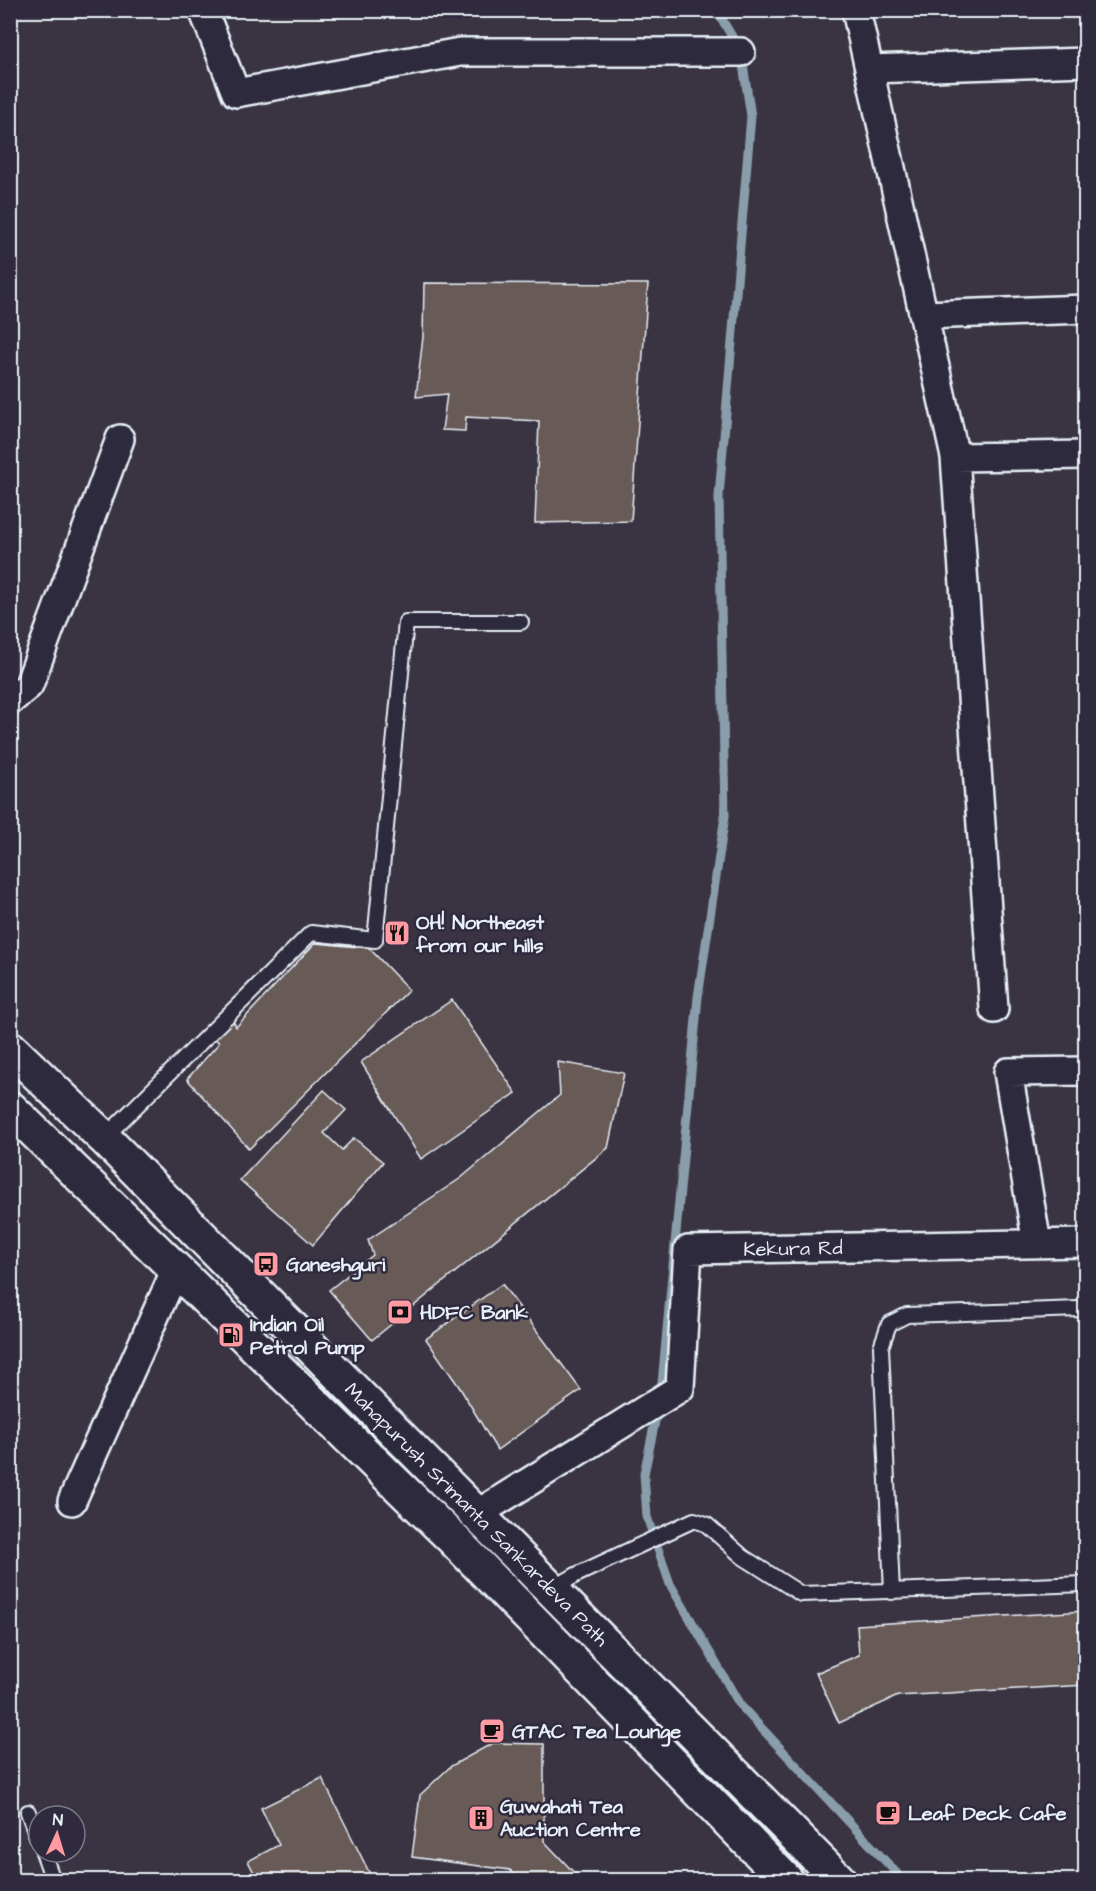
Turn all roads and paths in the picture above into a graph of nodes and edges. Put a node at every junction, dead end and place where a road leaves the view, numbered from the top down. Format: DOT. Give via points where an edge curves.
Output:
graph roads {
  1 [pos="203,10"];
  2 [pos="856,10"];
  3 [pos="741,52"];
  4 [pos="1086,62"];
  5 [pos="869,69"];
  6 [pos="1086,309"];
  7 [pos="924,315"];
  8 [pos="120,439"];
  9 [pos="1086,455"];
  10 [pos="955,457"];
  11 [pos="521,622"];
  12 [pos="10,701"];
  13 [pos="994,1009"];
  14 [pos="10,1048"];
  15 [pos="1086,1071"];
  16 [pos="10,1108"];
  17 [pos="104,1138"];
  18 [pos="1086,1243"];
  19 [pos="1037,1244"];
  20 [pos="176,1269"];
  21 [pos="1086,1313"];
  22 [pos="72,1502"];
  23 [pos="477,1514"];
  24 [pos="1086,1584"];
  25 [pos="551,1590"];
  26 [pos="892,1592"];
  27 [pos="47,1864"];
  28 [pos="53,1881"];
  29 [pos="786,1881"];
  30 [pos="839,1881"];
  1 -- 3 [label="street" via="236,93 460,52"];
  2 -- 5 [label="street"];
  4 -- 5 [label="street"];
  5 -- 7 [label="street"];
  6 -- 7 [label="street"];
  7 -- 10 [label="street"];
  8 -- 12 [label="street" via="29,685"];
  9 -- 10 [label="street"];
  10 -- 13 [label="street"];
  11 -- 17 [label="lane" via="406,622 375,940 311,933"];
  14 -- 17 [label="main road, Mahapurush Srimanta Sankardeva Path"];
  15 -- 19 [label="street" via="1008,1072"];
  16 -- 20 [label="main road, Mahapurush Srimanta Sankardeva Path"];
  17 -- 23 [label="main road, Mahapurush Srimanta Sankardeva Path"];
  18 -- 19 [label="street, Kekura Rd"];
  19 -- 23 [label="street, Kekura Rd" via="688,1250 680,1388"];
  20 -- 22 [label="street"];
  20 -- 29 [label="main road, Mahapurush Srimanta Sankardeva Path" via="454,1540"];
  21 -- 26 [label="lane" via="1079,1309 907,1315 889,1324 881,1347"];
  23 -- 25 [label="main road, Mahapurush Srimanta Sankardeva Path"];
  24 -- 26 [label="lane"];
  25 -- 26 [label="lane" via="694,1520 706,1524 743,1557 801,1594"];
  25 -- 30 [label="main road, Mahapurush Srimanta Sankardeva Path"];
  27 -- 28 [label="lane"];
}
